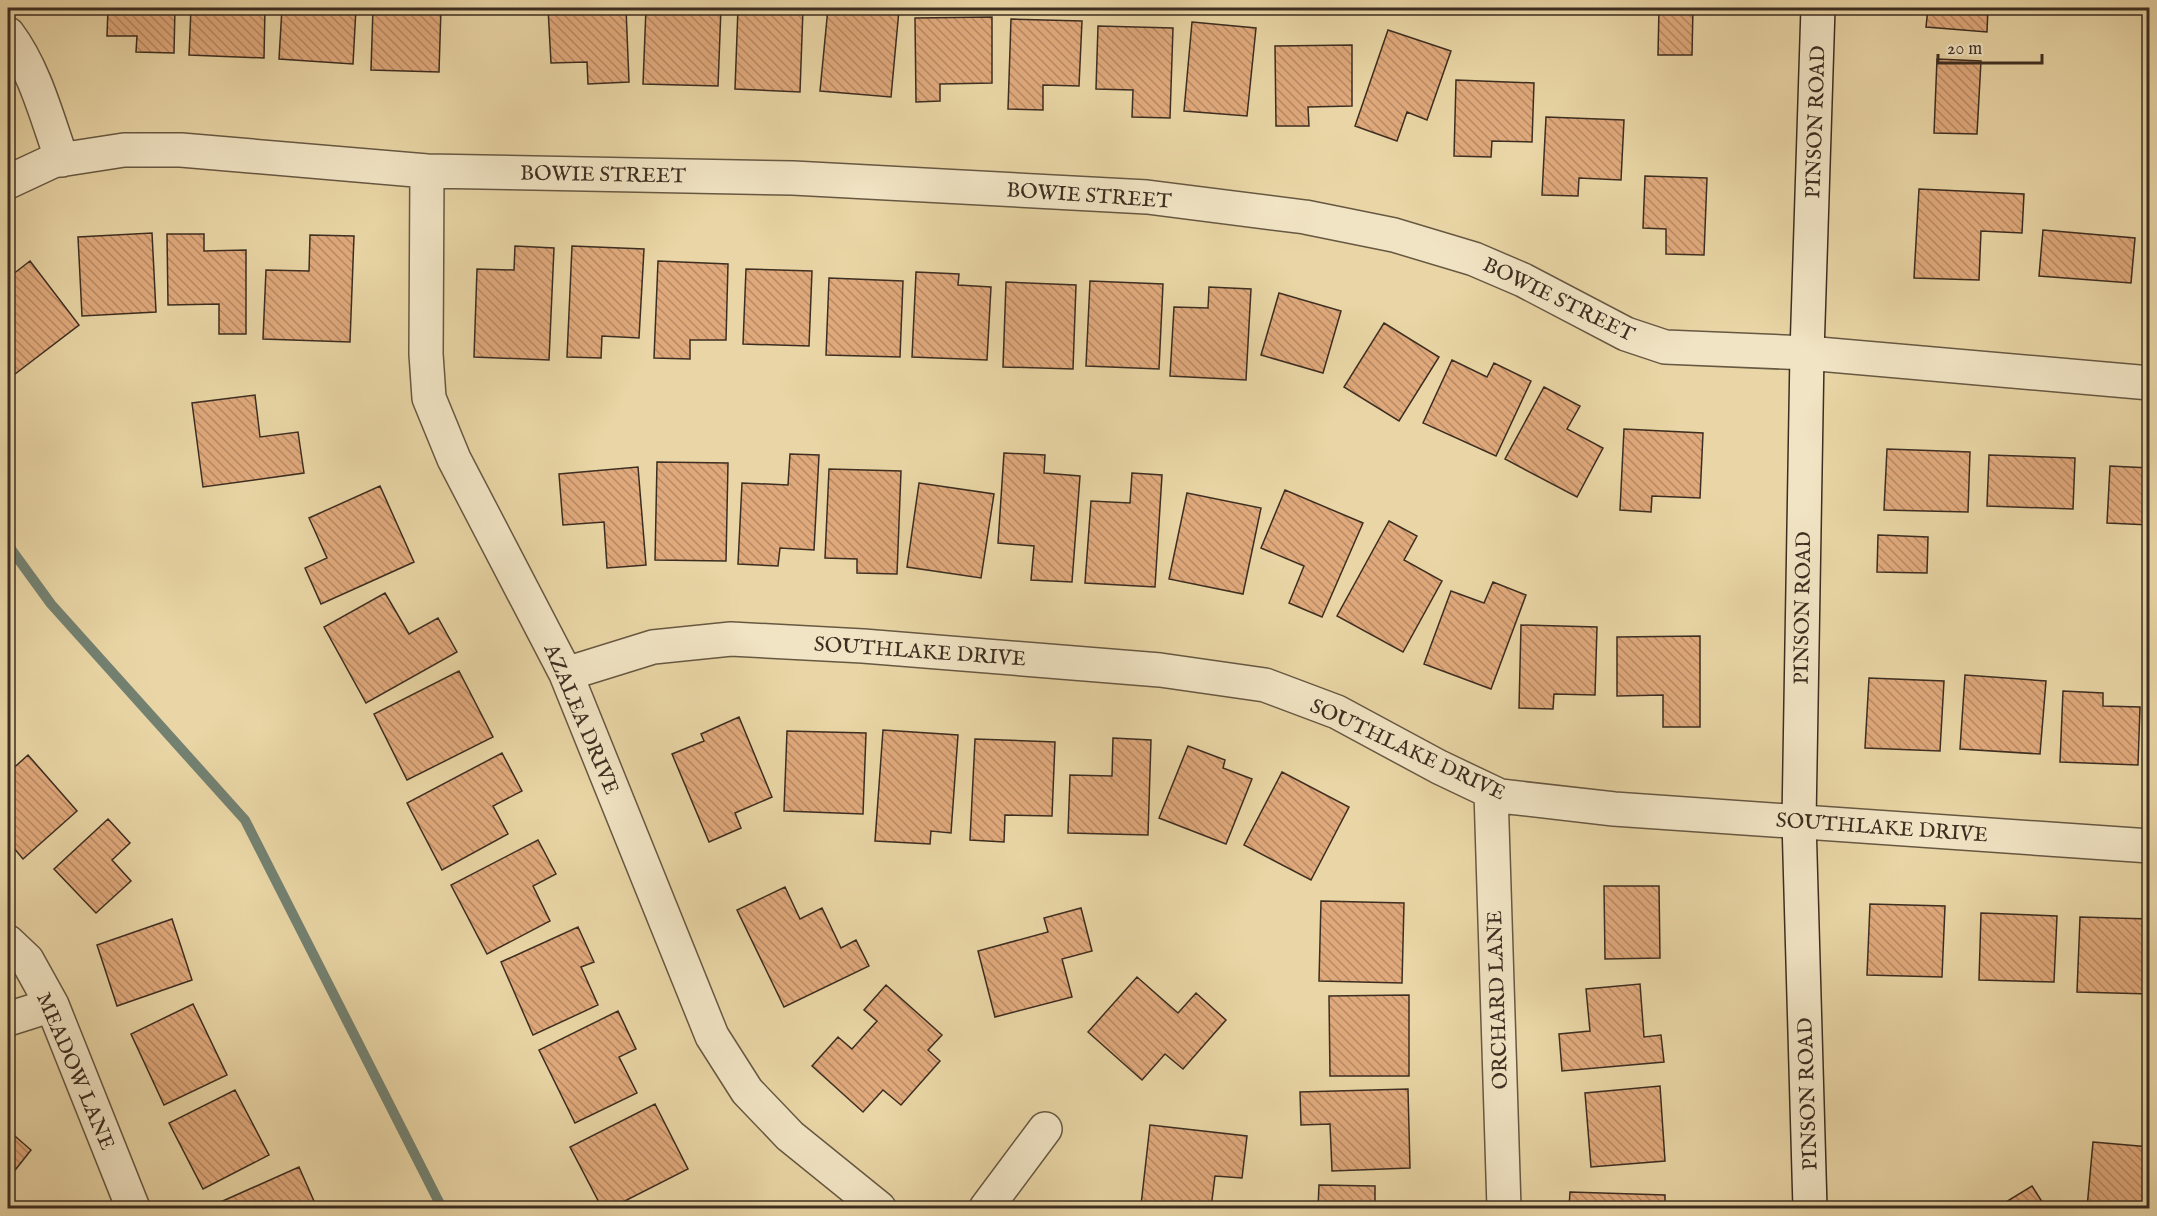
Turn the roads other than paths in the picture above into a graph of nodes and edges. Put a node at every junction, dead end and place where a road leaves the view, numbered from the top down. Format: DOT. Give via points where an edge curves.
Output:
graph roads {
  1 [pos="1818,8"];
  2 [pos="8,34"];
  3 [pos="62,160"];
  4 [pos="427,171"];
  5 [pos="8,182"];
  6 [pos="1807,354"];
  7 [pos="2150,383"];
  8 [pos="566,674"];
  9 [pos="1491,792"];
  10 [pos="1799,821"];
  11 [pos="2150,846"];
  12 [pos="8,942"];
  13 [pos="52,1005"];
  14 [pos="8,1019"];
  15 [pos="1045,1129"];
  16 [pos="133,1209"];
  17 [pos="879,1209"];
  18 [pos="986,1209"];
  19 [pos="1504,1209"];
  20 [pos="1810,1209"];
  1 -- 6 [label="street, PINSON ROAD"];
  2 -- 3 [label="street" via="37,89"];
  3 -- 4 [label="street, BOWIE STREET" via="124,150 181,150"];
  3 -- 5 [label="street, BOWIE STREET"];
  4 -- 6 [label="street, BOWIE STREET" via="793,178 1147,197 1271,213 1394,235 1474,259 1626,334 1665,347"];
  4 -- 8 [label="street, AZALEA DRIVE" via="429,399 454,459"];
  6 -- 7 [label="street, BOWIE STREET"];
  6 -- 10 [label="street, PINSON ROAD"];
  8 -- 9 [label="street, SOUTHLAKE DRIVE" via="653,647 731,639 1160,670 1275,689 1337,712"];
  8 -- 17 [label="street, AZALEA DRIVE" via="712,1036 747,1091 790,1136"];
  9 -- 10 [label="street, SOUTHLAKE DRIVE" via="1614,809"];
  9 -- 19 [label="street, ORCHARD LANE"];
  10 -- 11 [label="street, SOUTHLAKE DRIVE"];
  10 -- 20 [label="street, PINSON ROAD"];
  12 -- 13 [label="street, MEADOW LANE" via="27,960"];
  13 -- 14 [label="street"];
  13 -- 16 [label="street, MEADOW LANE"];
  15 -- 18 [label="street"];
}
